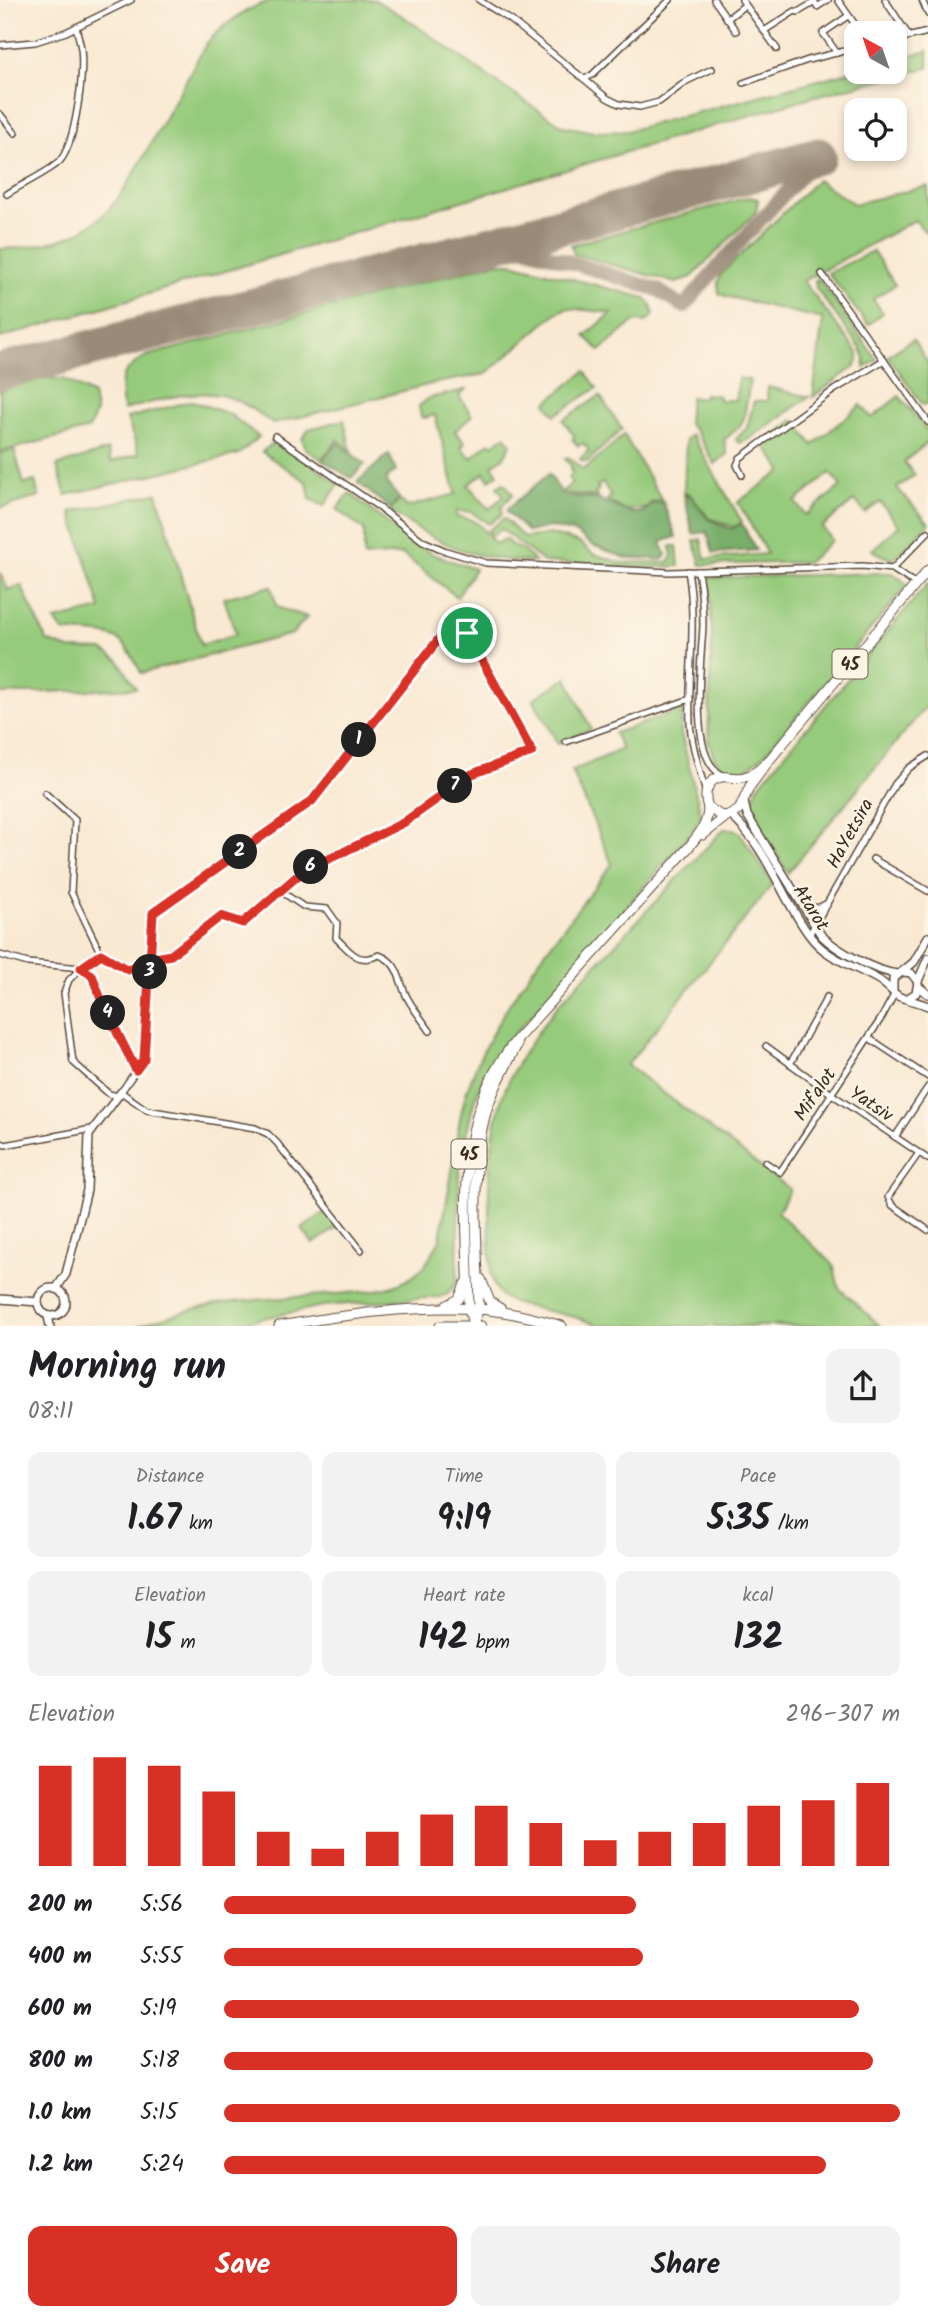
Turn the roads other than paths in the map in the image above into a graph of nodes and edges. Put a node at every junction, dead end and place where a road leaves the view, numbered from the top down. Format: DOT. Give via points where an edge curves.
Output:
graph roads {
  1 [pos="131,0"];
  2 [pos="670,0"];
  3 [pos="714,0"];
  4 [pos="828,0"];
  5 [pos="838,0"];
  6 [pos="886,0"];
  7 [pos="922,0"];
  8 [pos="483,1"];
  9 [pos="744,2"];
  10 [pos="928,14"];
  11 [pos="848,16"];
  12 [pos="727,19"];
  13 [pos="852,21"];
  14 [pos="76,27"];
  15 [pos="764,31"];
  16 [pos="736,32"];
  17 [pos="928,32"];
  18 [pos="909,36"];
  19 [pos="0,45"];
  20 [pos="777,49"];
  21 [pos="844,51"];
  22 [pos="837,53"];
  23 [pos="712,69"];
  24 [pos="584,79"];
  25 [pos="743,83"];
  26 [pos="0,116"];
  27 [pos="15,134"];
  28 [pos="7,194"];
  29 [pos="822,274"];
  30 [pos="884,360"];
  31 [pos="928,422"];
  32 [pos="275,436"];
  33 [pos="742,475"];
  34 [pos="928,532"];
  35 [pos="892,569"];
  36 [pos="928,570"];
  37 [pos="688,571"];
  38 [pos="698,571"];
  39 [pos="916,585"];
  40 [pos="690,699"];
  41 [pos="566,742"];
  42 [pos="928,756"];
  43 [pos="771,758"];
  44 [pos="729,777"];
  45 [pos="45,793"];
  46 [pos="705,793"];
  47 [pos="745,799"];
  48 [pos="708,807"];
  49 [pos="729,816"];
  50 [pos="688,848"];
  51 [pos="873,859"];
  52 [pos="279,890"];
  53 [pos="928,891"];
  54 [pos="799,900"];
  55 [pos="826,905"];
  56 [pos="814,926"];
  57 [pos="809,935"];
  58 [pos="928,937"];
  59 [pos="101,954"];
  60 [pos="0,955"];
  61 [pos="151,958"];
  62 [pos="928,958"];
  63 [pos="81,968"];
  64 [pos="901,973"];
  65 [pos="918,984"];
  66 [pos="894,991"];
  67 [pos="928,994"];
  68 [pos="827,997"];
  69 [pos="905,998"];
  70 [pos="928,1006"];
  71 [pos="882,1017"];
  72 [pos="536,1019"];
  73 [pos="430,1031"];
  74 [pos="869,1038"];
  75 [pos="766,1046"];
  76 [pos="790,1064"];
  77 [pos="136,1070"];
  78 [pos="928,1077"];
  79 [pos="928,1087"];
  80 [pos="120,1094"];
  81 [pos="832,1095"];
  82 [pos="92,1129"];
  83 [pos="895,1137"];
  84 [pos="0,1142"];
  85 [pos="919,1153"];
  86 [pos="928,1159"];
  87 [pos="765,1162"];
  88 [pos="928,1230"];
  89 [pos="361,1250"];
  90 [pos="468,1261"];
  91 [pos="478,1266"];
  92 [pos="56,1289"];
  93 [pos="0,1299"];
  94 [pos="38,1302"];
  95 [pos="474,1309"];
  96 [pos="427,1310"];
  97 [pos="512,1314"];
  98 [pos="48,1316"];
  99 [pos="50,1326"];
  100 [pos="279,1326"];
  101 [pos="440,1326"];
  102 [pos="477,1326"];
  103 [pos="562,1326"];
  1 -- 14 [label="street"];
  2 -- 24 [label="street"];
  3 -- 12 [label="street"];
  4 -- 15 [label="street" via="795,11"];
  5 -- 11 [label="street"];
  6 -- 18 [label="street"];
  7 -- 10 [label="street"];
  8 -- 24 [label="street"];
  9 -- 12 [label="street"];
  9 -- 15 [label="street"];
  11 -- 13 [label="street"];
  11 -- 22 [label="street" via="823,33"];
  12 -- 16 [label="street"];
  14 -- 19 [label="street" via="35,42"];
  14 -- 28 [label="street" via="81,50 80,90 66,149 59,162"];
  15 -- 20 [label="street"];
  17 -- 18 [label="street"];
  21 -- 22 [label="street"];
  22 -- 25 [label="street"];
  23 -- 24 [label="street" via="659,102 640,107 619,104"];
  26 -- 27 [label="street"];
  29 -- 30 [label="street"];
  30 -- 31 [label="street"];
  30 -- 33 [label="street" via="740,458 737,465"];
  32 -- 37 [label="street" via="423,541 446,551 509,565"];
  34 -- 35 [label="street"];
  35 -- 38 [label="street"];
  35 -- 39 [label="street"];
  36 -- 39 [label="highway, 45"];
  37 -- 38 [label="street"];
  37 -- 40 [label="street" via="693,626"];
  38 -- 44 [label="street" via="703,616 701,735 713,770"];
  39 -- 43 [label="highway, 45"];
  40 -- 41 [label="street"];
  40 -- 46 [label="street" via="691,736"];
  42 -- 55 [label="street, HaYetsira" via="895,784"];
  43 -- 44 [label="highway, 45" via="750,775"];
  43 -- 47 [label="highway, 45"];
  44 -- 46 [label="highway, 45" via="715,779"];
  44 -- 47 [label="highway" via="741,785"];
  45 -- 59 [label="street" via="75,820 71,892"];
  46 -- 48 [label="highway"];
  47 -- 49 [label="highway, 45"];
  47 -- 54 [label="street, Atarot" via="747,815"];
  48 -- 49 [label="highway"];
  48 -- 50 [label="highway, 45" via="707,821"];
  49 -- 50 [label="highway, 45"];
  49 -- 57 [label="street, Atarot" via="759,849"];
  50 -- 72 [label="highway, 45"];
  51 -- 53 [label="street"];
  52 -- 61 [label="street" via="243,923 221,916 171,955"];
  52 -- 61 [label="street" via="302,872 403,823 472,774 532,752 467,633 452,625 445,631 312,801 153,913"];
  52 -- 73 [label="street" via="304,907 327,909 337,923 335,938 359,959 379,955 398,969 406,996"];
  54 -- 55 [label="street" via="811,909"];
  54 -- 56 [label="street, Atarot"];
  55 -- 56 [label="street, HaYetsira"];
  56 -- 57 [label="street, HaYetsira"];
  56 -- 64 [label="street, Atarot" via="832,945 881,970"];
  57 -- 66 [label="street, Atarot" via="826,953"];
  58 -- 64 [label="street" via="914,962"];
  59 -- 61 [label="street" via="128,970"];
  59 -- 63 [label="street"];
  60 -- 63 [label="street"];
  61 -- 77 [label="street" via="144,1059"];
  62 -- 65 [label="street"];
  63 -- 77 [label="street" via="92,975"];
  63 -- 80 [label="street" via="64,993 73,1062 109,1094"];
  64 -- 65 [label="street" via="911,973"];
  64 -- 66 [label="street" via="892,982"];
  65 -- 67 [label="street"];
  65 -- 69 [label="street" via="916,993"];
  66 -- 69 [label="street"];
  66 -- 71 [label="street, Mif'alot"];
  68 -- 76 [label="street"];
  69 -- 70 [label="street"];
  69 -- 71 [label="street, Mif'alot"];
  71 -- 74 [label="street, Mif'alot"];
  72 -- 90 [label="highway, 45" via="496,1067 478,1107 468,1169"];
  72 -- 91 [label="highway, 45" via="496,1085 483,1124 477,1177"];
  74 -- 78 [label="street"];
  74 -- 81 [label="street, Mif'alot"];
  75 -- 76 [label="street, Yatsiv"];
  76 -- 81 [label="street, Yatsiv"];
  77 -- 80 [label="street"];
  79 -- 83 [label="street"];
  80 -- 82 [label="street"];
  80 -- 89 [label="street" via="147,1110 268,1134"];
  81 -- 83 [label="street, Yatsiv"];
  81 -- 87 [label="street, Mif'alot" via="780,1172"];
  82 -- 84 [label="street" via="5,1145"];
  82 -- 92 [label="street" via="87,1190 66,1274"];
  83 -- 85 [label="street, Yatsiv"];
  85 -- 86 [label="street, Yatsiv"];
  85 -- 88 [label="street" via="888,1197 892,1205"];
  90 -- 95 [label="highway, 45"];
  90 -- 96 [label="highway" via="459,1299 450,1306"];
  91 -- 95 [label="highway, 45"];
  91 -- 97 [label="highway" via="490,1302"];
  92 -- 94 [label="street" via="44,1291"];
  92 -- 98 [label="street" via="64,1294 66,1304 62,1312"];
  93 -- 94 [label="street"];
  94 -- 98 [label="street"];
  95 -- 96 [label="highway"];
  95 -- 97 [label="highway"];
  95 -- 102 [label="highway, 45"];
  96 -- 100 [label="highway"];
  97 -- 103 [label="highway"];
  98 -- 99 [label="street"];
  101 -- 102 [label="highway, 45"];
}
